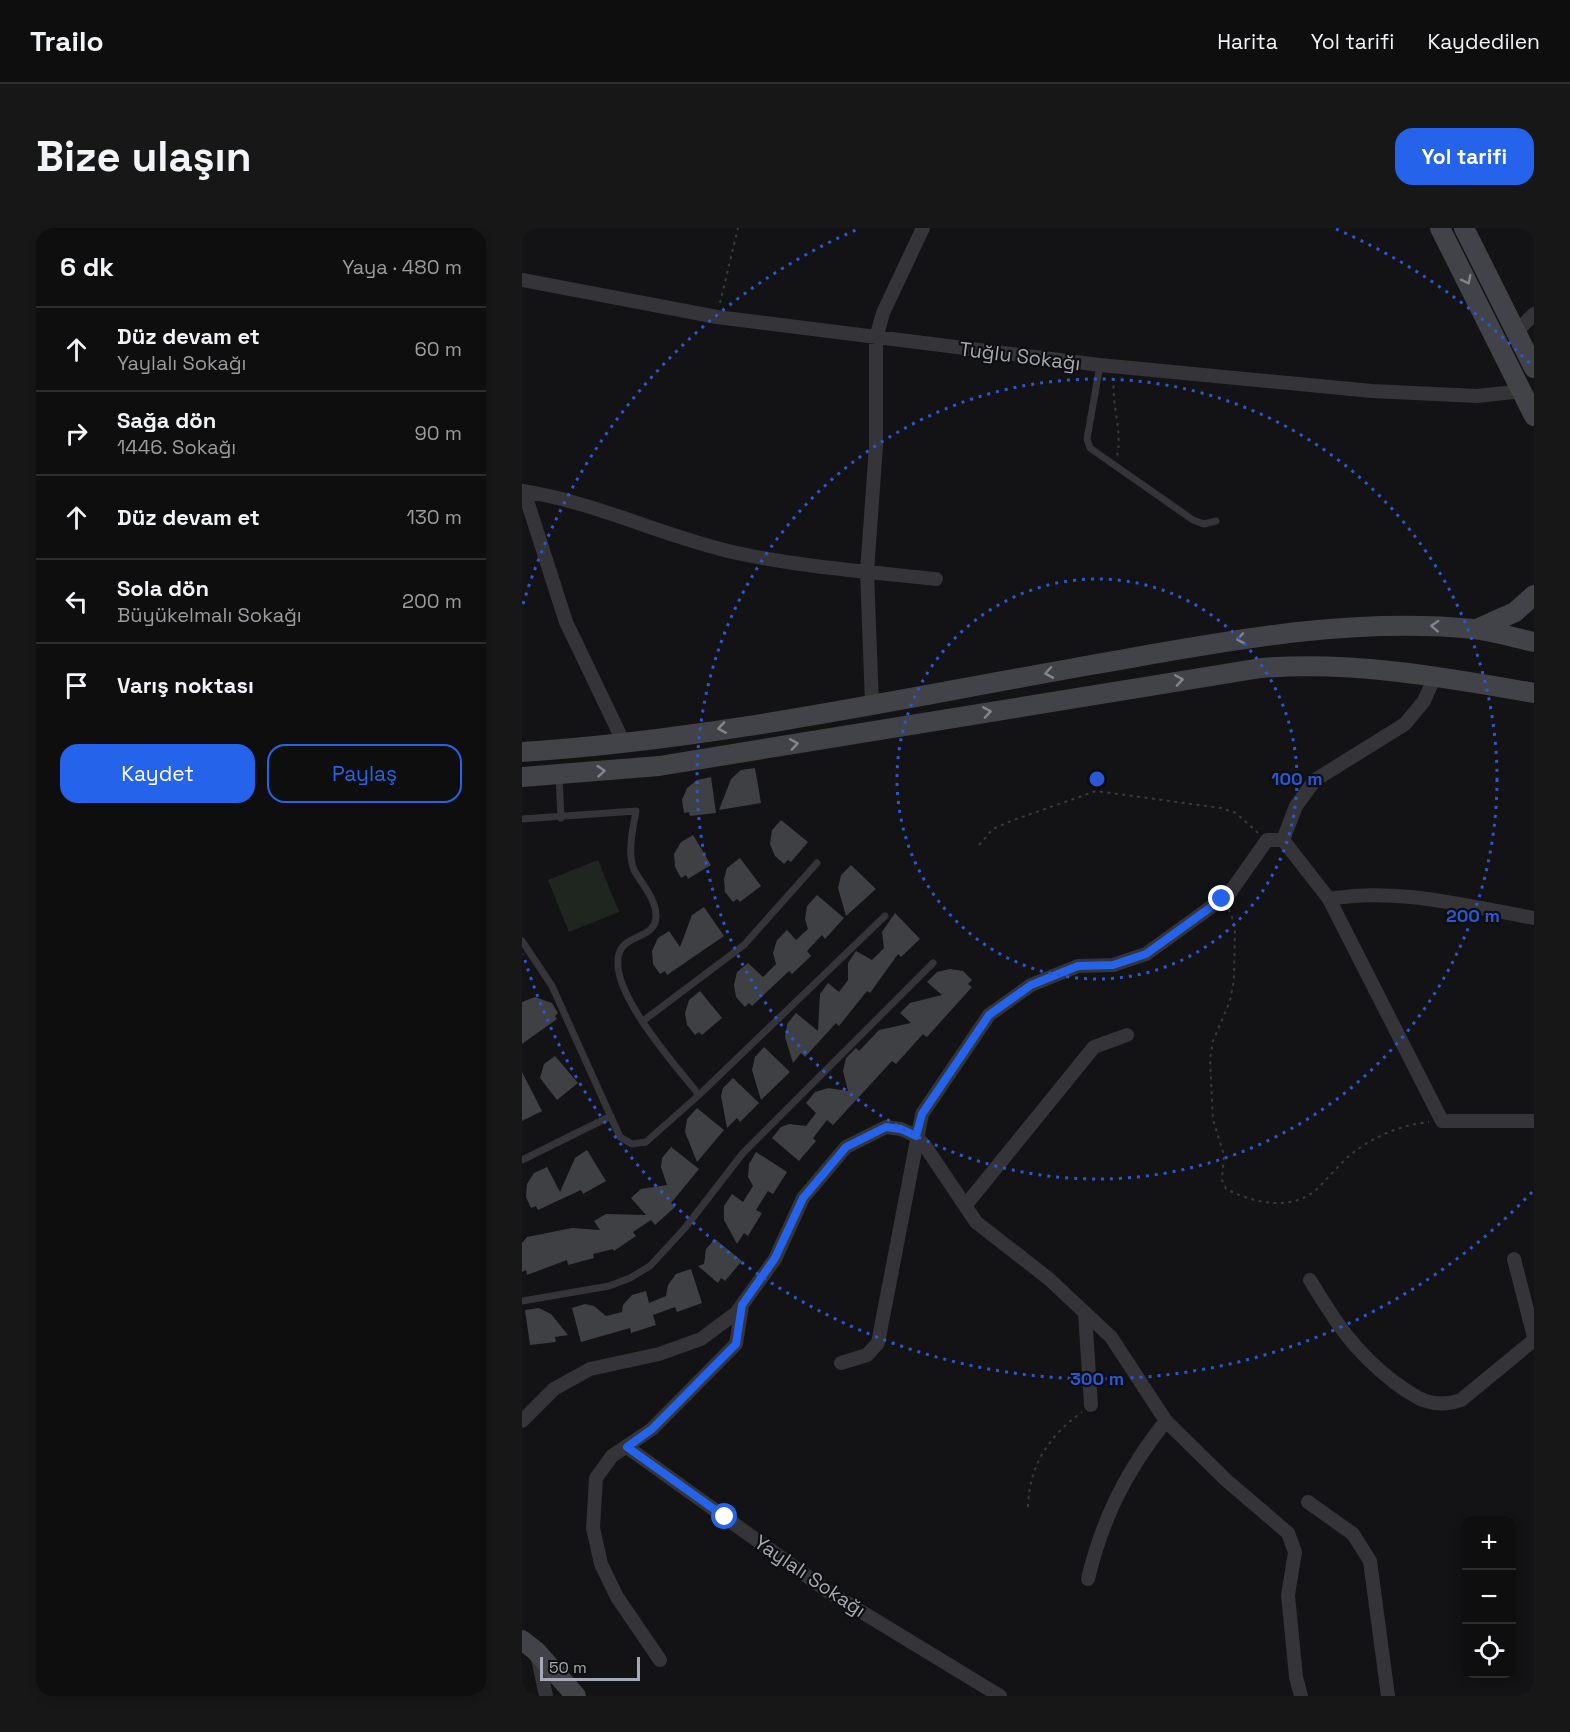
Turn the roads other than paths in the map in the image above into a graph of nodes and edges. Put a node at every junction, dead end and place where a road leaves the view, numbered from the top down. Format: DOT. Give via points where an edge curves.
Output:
graph roads {
  1 [pos="923,228"];
  2 [pos="1440,228"];
  3 [pos="1464,228"];
  4 [pos="522,280"];
  5 [pos="1534,314"];
  6 [pos="1516,332"];
  7 [pos="876,338"];
  8 [pos="1100,366"];
  9 [pos="1534,368"];
  10 [pos="1522,391"];
  11 [pos="1534,416"];
  12 [pos="523,491"];
  13 [pos="1216,521"];
  14 [pos="867,572"];
  15 [pos="936,579"];
  16 [pos="1533,596"];
  17 [pos="1477,629"];
  18 [pos="1534,642"];
  19 [pos="1435,675"];
  20 [pos="1534,693"];
  21 [pos="872,704"];
  22 [pos="624,743"];
  23 [pos="522,752"];
  24 [pos="558,775"];
  25 [pos="522,777"];
  26 [pos="561,818"];
  27 [pos="522,819"];
  28 [pos="1283,840"];
  29 [pos="817,863"];
  30 [pos="1329,899"];
  31 [pos="885,916"];
  32 [pos="1534,918"];
  33 [pos="522,940"];
  34 [pos="933,963"];
  35 [pos="643,1021"];
  36 [pos="1127,1035"];
  37 [pos="699,1095"];
  38 [pos="610,1116"];
  39 [pos="1534,1121"];
  40 [pos="916,1136"];
  41 [pos="522,1160"];
  42 [pos="965,1206"];
  43 [pos="1514,1259"];
  44 [pos="1310,1280"];
  45 [pos="522,1301"];
  46 [pos="742,1305"];
  47 [pos="1085,1313"];
  48 [pos="1534,1338"];
  49 [pos="841,1363"];
  50 [pos="1091,1405"];
  51 [pos="522,1421"];
  52 [pos="1166,1421"];
  53 [pos="627,1447"];
  54 [pos="1308,1502"];
  55 [pos="1088,1579"];
  56 [pos="529,1646"];
  57 [pos="660,1660"];
  58 [pos="546,1696"];
  59 [pos="576,1696"];
  60 [pos="1000,1696"];
  61 [pos="1301,1696"];
  62 [pos="1388,1696"];
  1 -- 7 [label="street" via="883,313"];
  2 -- 10 [label="street, one-way"];
  3 -- 6 [label="street"];
  4 -- 7 [label="street, Tuğlu Sokağı" via="717,317"];
  5 -- 6 [label="street"];
  6 -- 9 [label="street"];
  7 -- 8 [label="street, Tuğlu Sokağı"];
  7 -- 14 [label="street" via="876,446"];
  8 -- 10 [label="street, Tuğlu Sokağı" via="1372,391 1477,396"];
  8 -- 13 [label="lane" via="1088,444 1093,451 1193,520 1204,524"];
  10 -- 11 [label="street"];
  12 -- 14 [label="street" via="736,553"];
  12 -- 22 [label="street" via="566,622"];
  14 -- 15 [label="street"];
  14 -- 21 [label="street"];
  16 -- 17 [label="street" via="1515,612"];
  17 -- 18 [label="street"];
  17 -- 21 [label="street, one-way" via="1379,625 1283,633"];
  19 -- 20 [label="street"];
  24 -- 19 [label="street, one-way" via="659,766 1261,668 1330,665"];
  19 -- 28 [label="street" via="1424,701 1406,724 1315,780 1296,806"];
  21 -- 22 [label="street, one-way"];
  22 -- 23 [label="street"];
  24 -- 25 [label="street"];
  24 -- 26 [label="lane"];
  26 -- 27 [label="lane"];
  26 -- 35 [label="lane" via="636,811 632,861 654,906 656,920 650,931 625,945 618,959 625,992"];
  28 -- 30 [label="street"];
  28 -- 40 [label="street" via="1267,840 1229,894 1146,954 1113,965 1078,966 1031,985 989,1015 922,1114"];
  29 -- 35 [label="lane" via="744,945"];
  30 -- 32 [label="street" via="1365,894 1406,895"];
  30 -- 39 [label="street" via="1442,1121"];
  31 -- 37 [label="lane"];
  33 -- 38 [label="lane" via="552,986"];
  34 -- 45 [label="lane" via="743,1153 650,1266 609,1286"];
  35 -- 37 [label="lane"];
  36 -- 42 [label="street" via="1094,1047"];
  37 -- 38 [label="lane" via="642,1144 620,1137"];
  38 -- 41 [label="lane"];
  40 -- 42 [label="street"];
  40 -- 46 [label="street" via="886,1127 846,1147 803,1198 775,1258"];
  40 -- 49 [label="street" via="881,1336 867,1355"];
  42 -- 47 [label="street" via="976,1222 1049,1279"];
  43 -- 48 [label="street"];
  44 -- 48 [label="street" via="1340,1331 1363,1357 1418,1399 1431,1404 1461,1400"];
  46 -- 51 [label="street" via="701,1339 659,1354 590,1369 554,1389"];
  46 -- 53 [label="street" via="736,1344 652,1429"];
  47 -- 50 [label="street"];
  47 -- 52 [label="street" via="1111,1337"];
  52 -- 55 [label="street" via="1122,1484 1101,1530"];
  52 -- 61 [label="street" via="1288,1533 1293,1542 1295,1562 1288,1595"];
  53 -- 57 [label="street" via="612,1456 596,1478 593,1528 609,1580"];
  53 -- 60 [label="street, Yaylalı Sokağı" via="829,1592"];
  54 -- 62 [label="street" via="1353,1534 1370,1561"];
  56 -- 58 [label="street"];
  56 -- 59 [label="street"];
}
